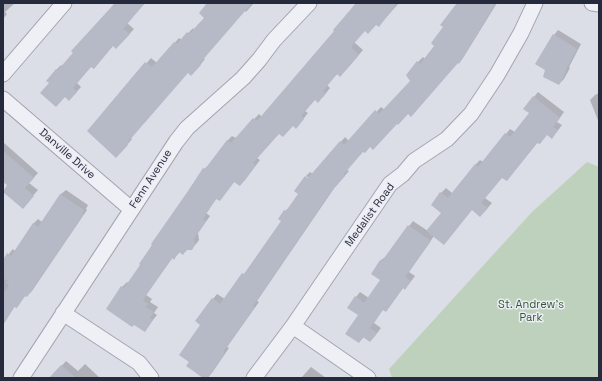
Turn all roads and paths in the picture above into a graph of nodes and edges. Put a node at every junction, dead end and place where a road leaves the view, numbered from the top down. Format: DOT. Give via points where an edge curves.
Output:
graph roads {
  1 [pos="64,3"];
  2 [pos="309,3"];
  3 [pos="535,3"];
  4 [pos="592,3"];
  5 [pos="599,4"];
  6 [pos="3,74"];
  7 [pos="3,99"];
  8 [pos="131,209"];
  9 [pos="63,313"];
  10 [pos="293,326"];
  11 [pos="21,378"];
  12 [pos="151,378"];
  13 [pos="254,378"];
  14 [pos="368,378"];
  1 -- 6 [label="street"];
  2 -- 8 [label="street, Fenn Avenue" via="242,78 187,128"];
  3 -- 10 [label="street, Medalist Road" via="521,33 471,114 447,139 414,162 390,184"];
  4 -- 5 [label="street"];
  7 -- 8 [label="street, Danville Drive"];
  8 -- 9 [label="street, Fenn Avenue"];
  9 -- 11 [label="street, Fenn Avenue"];
  9 -- 12 [label="street" via="139,363"];
  10 -- 13 [label="street, Medalist Road"];
  10 -- 14 [label="street"];
}
